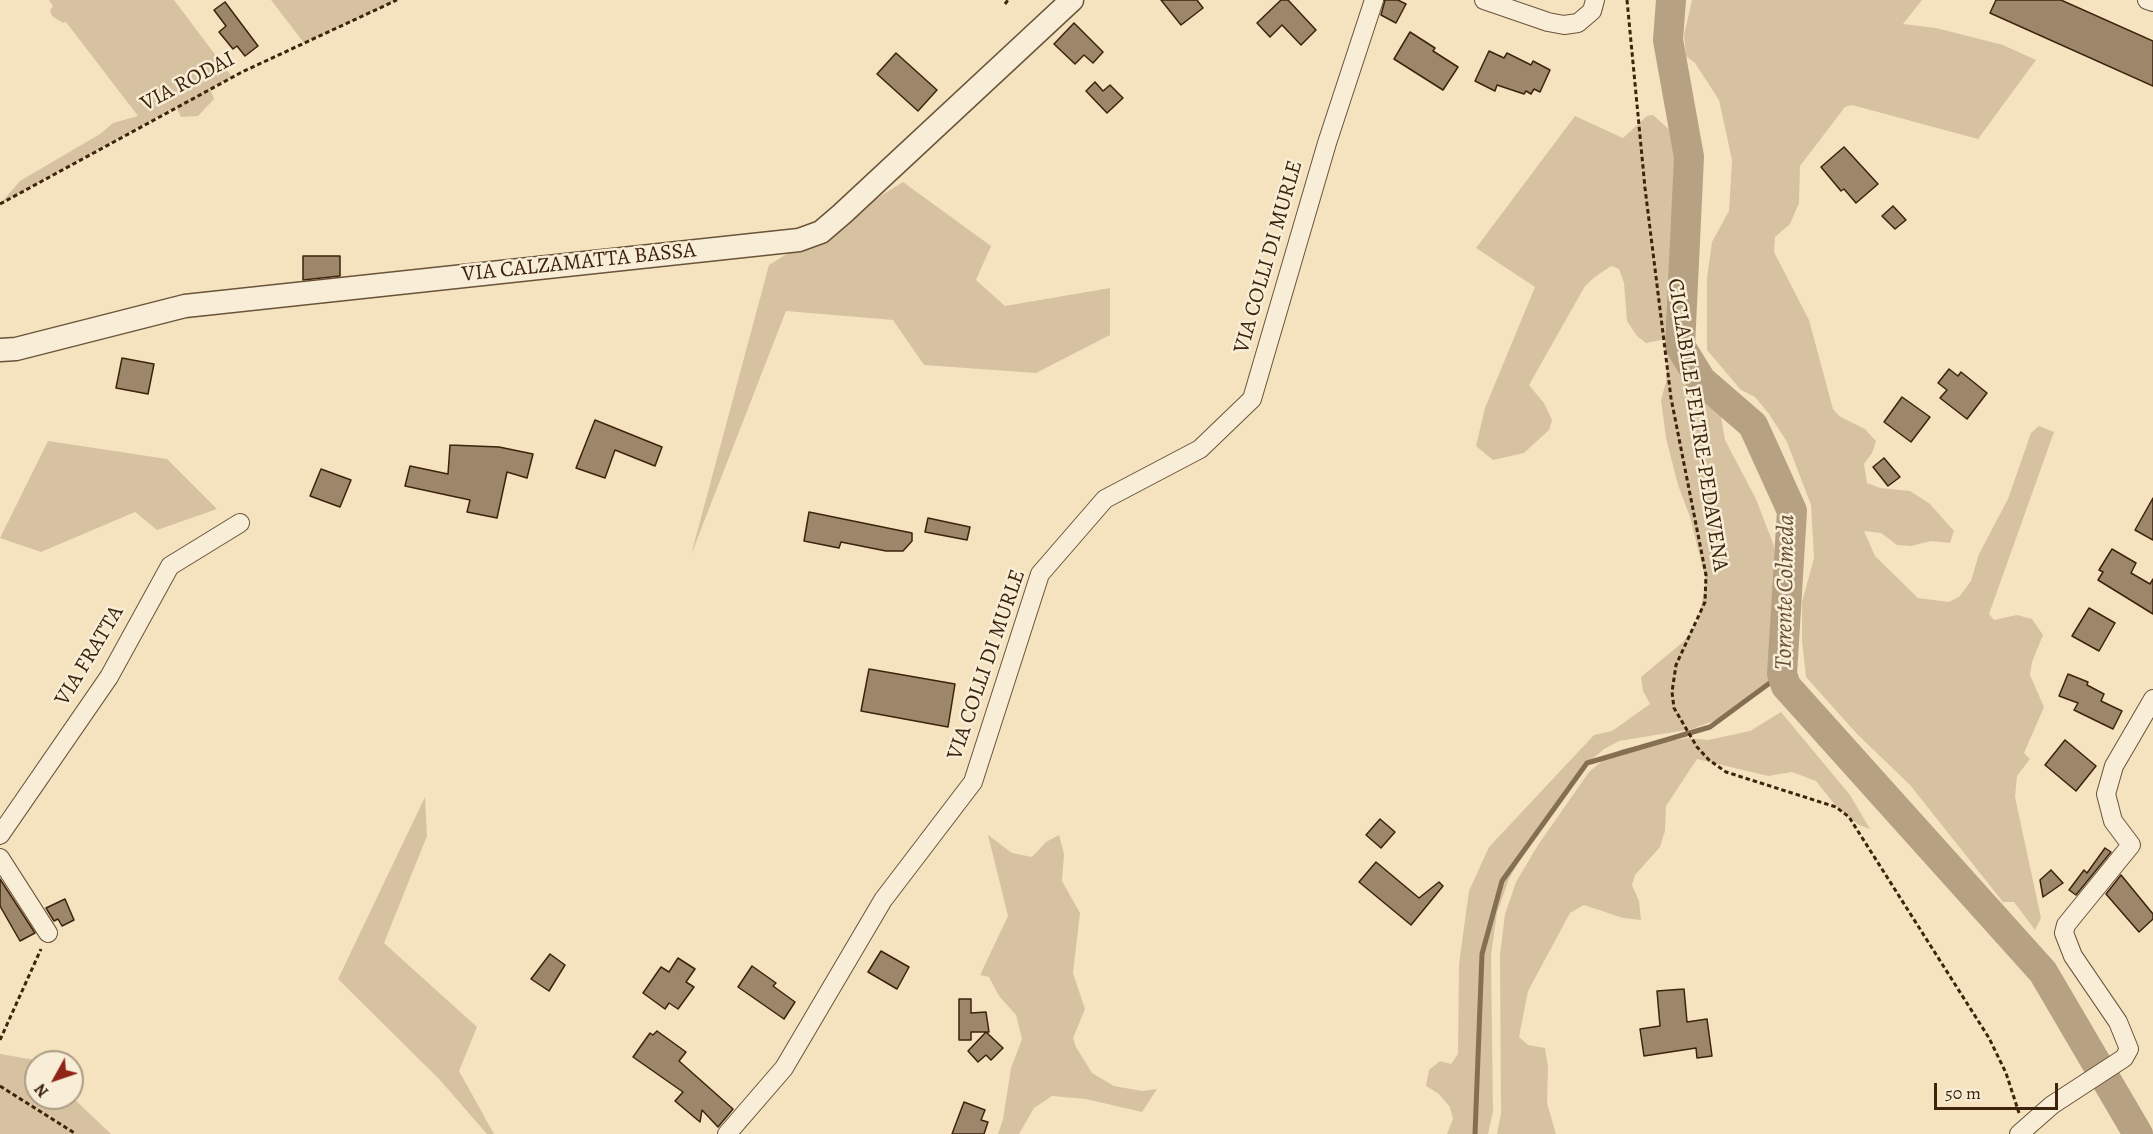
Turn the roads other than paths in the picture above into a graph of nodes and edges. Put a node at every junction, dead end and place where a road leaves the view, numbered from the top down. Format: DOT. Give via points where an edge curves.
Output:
graph roads {
  1 [pos="1072,0"];
  2 [pos="1374,0"];
  3 [pos="1484,0"];
  4 [pos="1595,0"];
  5 [pos="2147,0"];
  6 [pos="2153,2"];
  7 [pos="0,350"];
  8 [pos="240,523"];
  9 [pos="2153,699"];
  10 [pos="0,835"];
  11 [pos="0,858"];
  12 [pos="48,933"];
  13 [pos="2021,1131"];
  14 [pos="727,1134"];
  1 -- 7 [label="street, VIA CALZAMATTA BASSA" via="842,214 821,232 799,240 195,305"];
  2 -- 14 [label="street, VIA COLLI DI MURLE" via="1327,143 1252,399 1200,449 1105,499 1040,574 974,782 883,900 784,1068"];
  3 -- 4 [label="street" via="1564,25 1578,23 1592,11"];
  5 -- 6 [label="street"];
  8 -- 10 [label="street, VIA FRATTA" via="170,566 109,677"];
  9 -- 13 [label="street" via="2114,766 2106,794 2113,821 2131,845 2066,925 2064,933 2073,956 2118,1022 2129,1050 2124,1058 2052,1105"];
  11 -- 12 [label="street"];
}
